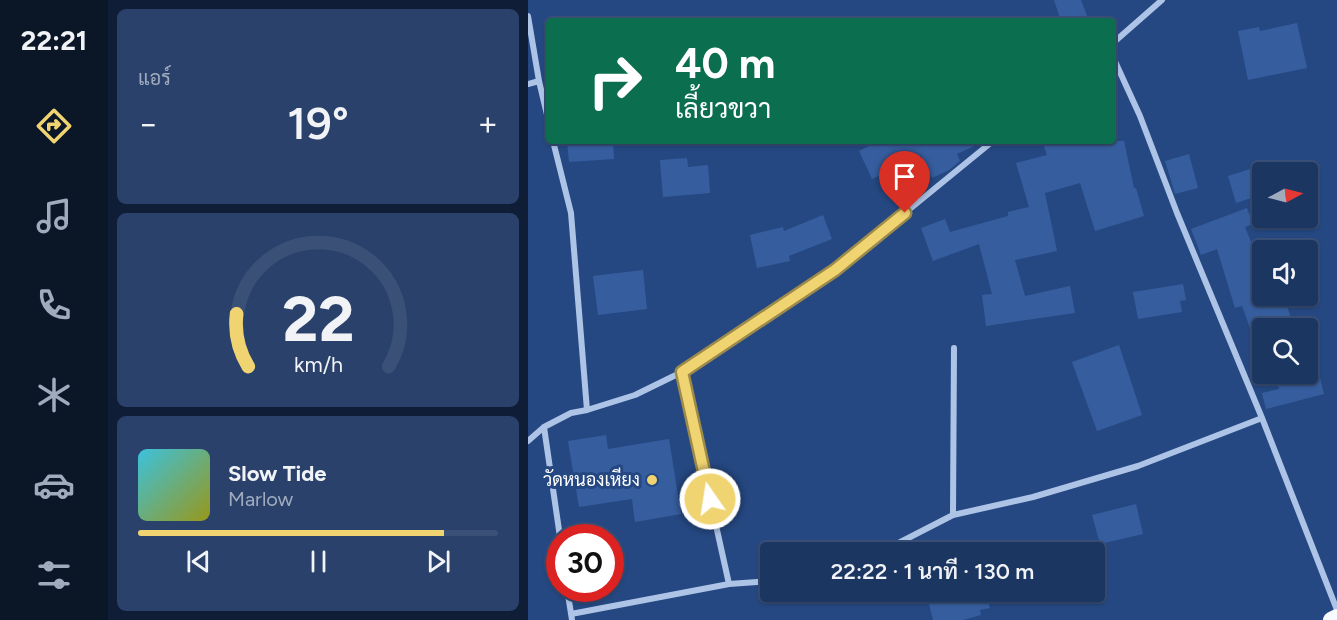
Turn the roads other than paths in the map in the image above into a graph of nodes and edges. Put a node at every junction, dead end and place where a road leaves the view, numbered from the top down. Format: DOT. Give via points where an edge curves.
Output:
graph roads {
  1 [pos="1162,0"];
  2 [pos="528,16"];
  3 [pos="1116,40"];
  4 [pos="1116,64"];
  5 [pos="539,81"];
  6 [pos="528,84"];
  7 [pos="546,110"];
  8 [pos="554,144"];
  9 [pos="989,144"];
  10 [pos="954,348"];
  11 [pos="682,372"];
  12 [pos="587,410"];
  13 [pos="1262,418"];
  14 [pos="544,427"];
  15 [pos="528,441"];
  16 [pos="953,515"];
  17 [pos="558,524"];
  18 [pos="900,542"];
  19 [pos="760,582"];
  20 [pos="729,584"];
  21 [pos="569,602"];
  22 [pos="1337,610"];
  23 [pos="571,617"];
  24 [pos="1337,617"];
  25 [pos="1331,620"];
  1 -- 3 [label="street"];
  2 -- 5 [label="street"];
  4 -- 13 [label="street"];
  5 -- 6 [label="street"];
  5 -- 7 [label="street"];
  8 -- 12 [label="street" via="571,213"];
  9 -- 11 [label="street" via="835,270"];
  10 -- 16 [label="street"];
  11 -- 12 [label="street" via="635,395"];
  11 -- 20 [label="street"];
  12 -- 14 [label="street" via="571,413"];
  13 -- 16 [label="street" via="1138,466"];
  13 -- 22 [label="street"];
  14 -- 15 [label="street"];
  14 -- 17 [label="street"];
  16 -- 18 [label="street"];
  19 -- 20 [label="street"];
  20 -- 23 [label="street"];
  21 -- 23 [label="street"];
  24 -- 25 [label="highway"];
}
